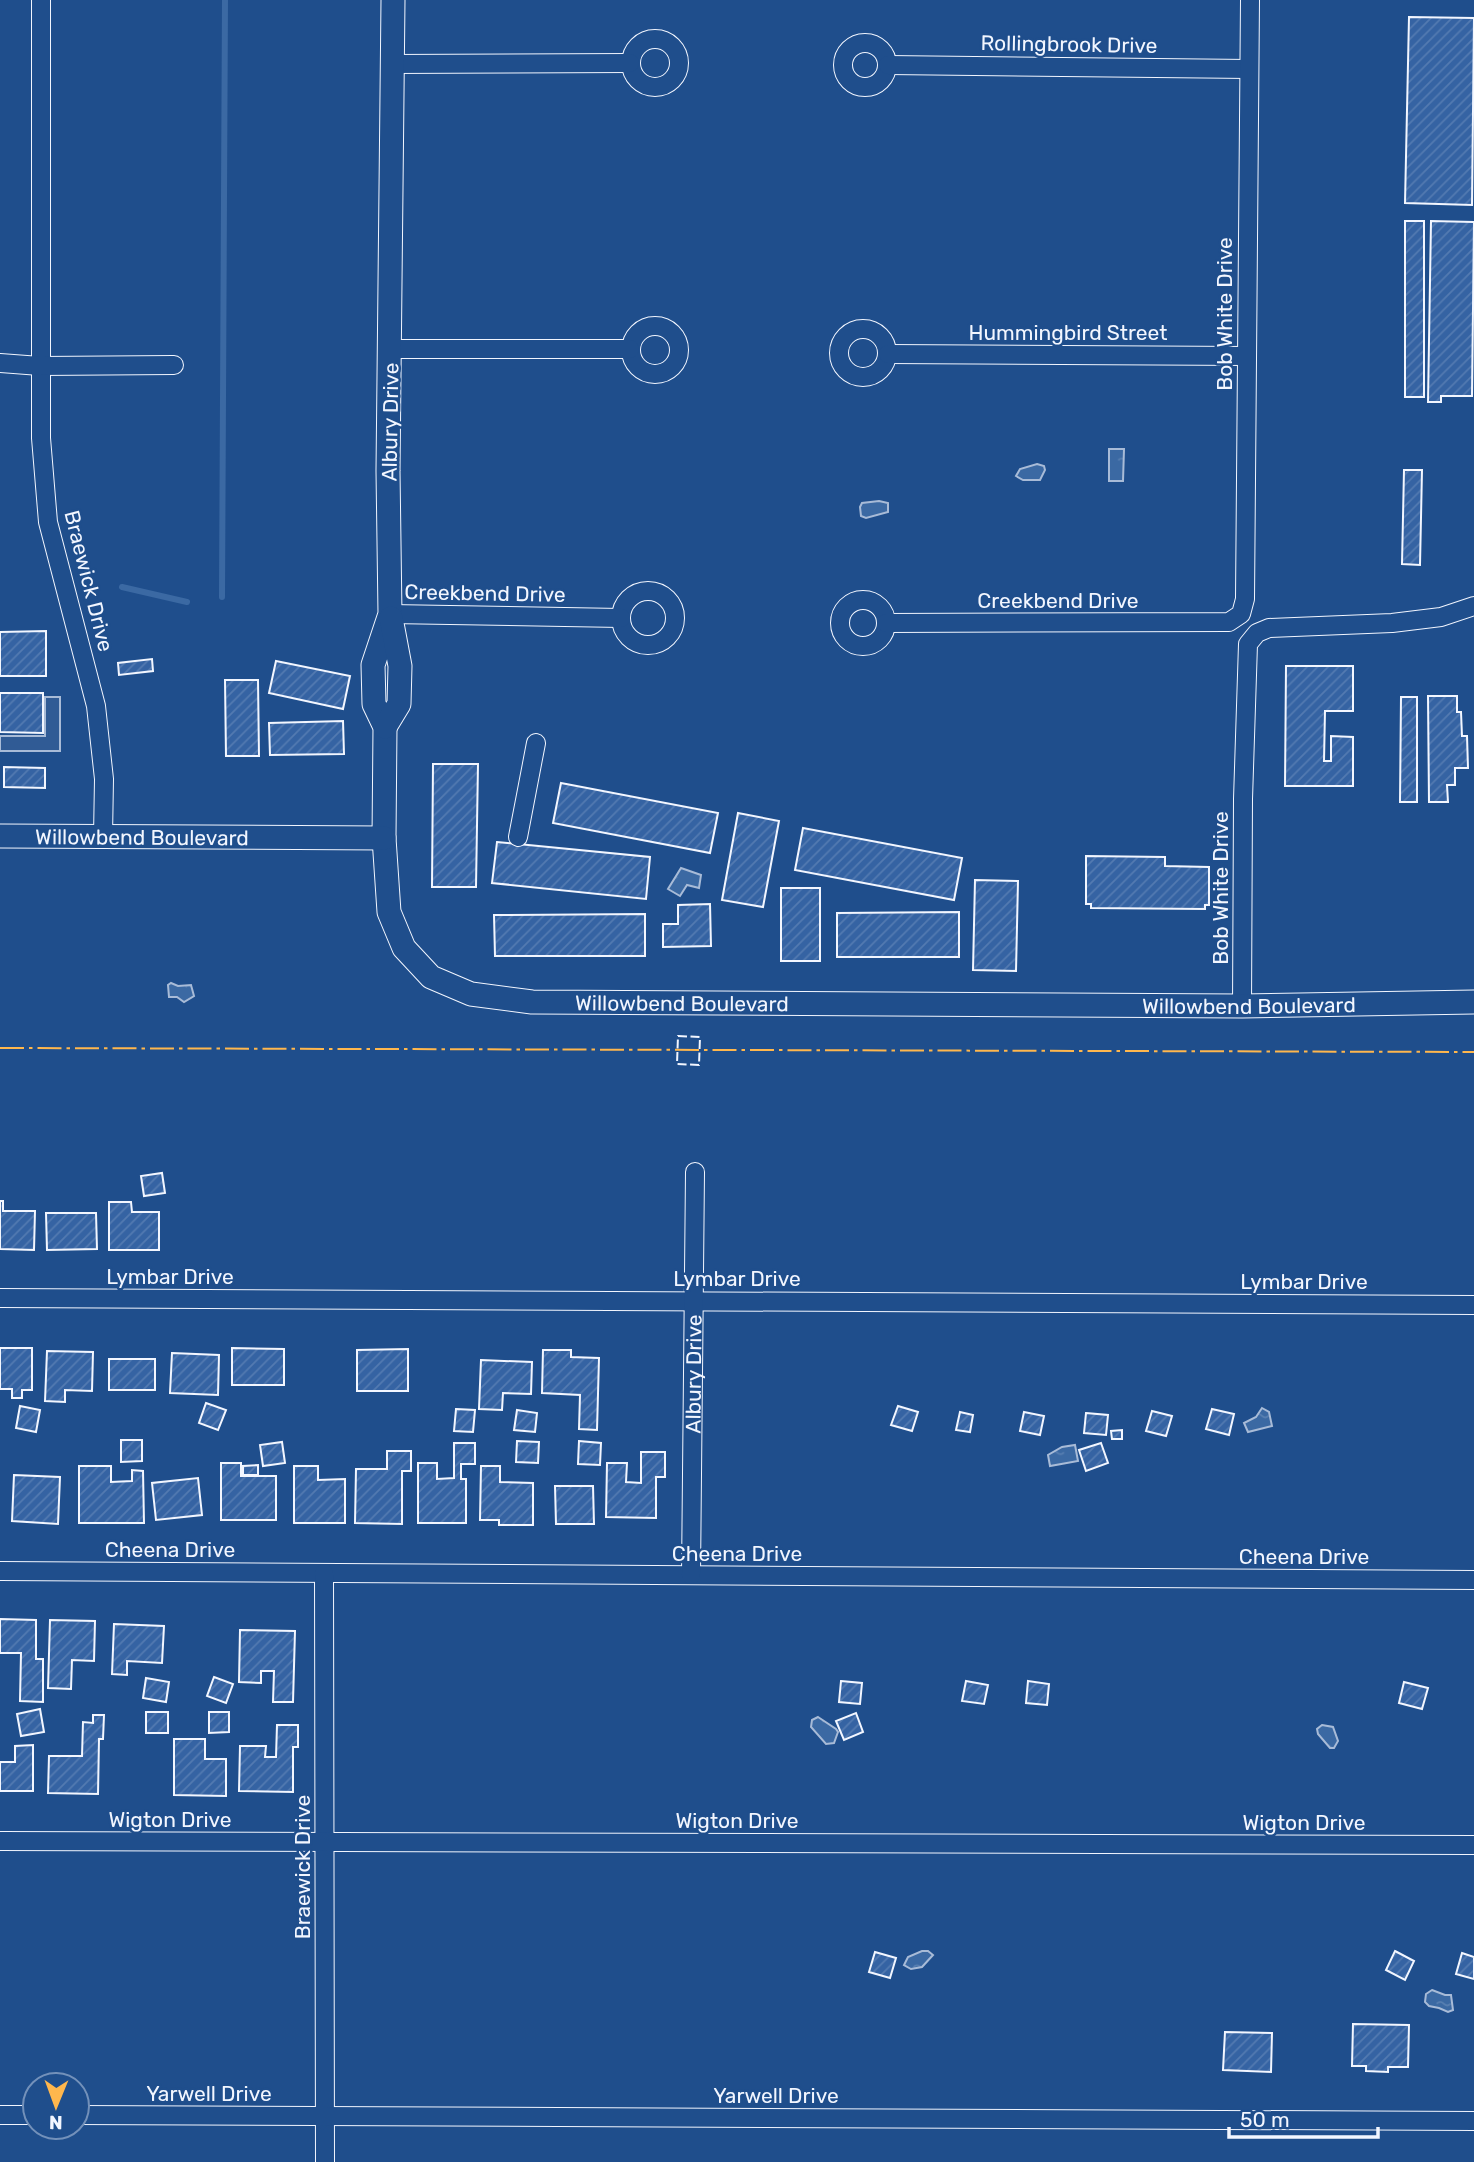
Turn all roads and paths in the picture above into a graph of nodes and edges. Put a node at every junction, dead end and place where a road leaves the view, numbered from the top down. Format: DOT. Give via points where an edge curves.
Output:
graph roads {
  1 [pos="41,0"];
  2 [pos="393,0"];
  3 [pos="1250,0"];
  4 [pos="393,64"];
  5 [pos="630,64"];
  6 [pos="888,65"];
  7 [pos="1249,69"];
  8 [pos="391,349"];
  9 [pos="630,349"];
  10 [pos="888,354"];
  11 [pos="1247,356"];
  12 [pos="0,363"];
  13 [pos="174,365"];
  14 [pos="40,366"];
  15 [pos="1474,606"];
  16 [pos="390,614"];
  17 [pos="621,618"];
  18 [pos="1229,622"];
  19 [pos="887,623"];
  20 [pos="536,743"];
  21 [pos="0,836"];
  22 [pos="103,836"];
  23 [pos="518,837"];
  24 [pos="384,838"];
  25 [pos="1474,1002"];
  26 [pos="1242,1006"];
  27 [pos="695,1172"];
  28 [pos="0,1298"];
  29 [pos="694,1301"];
  30 [pos="1474,1305"];
  31 [pos="0,1571"];
  32 [pos="324,1573"];
  33 [pos="691,1575"];
  34 [pos="1474,1580"];
  35 [pos="0,1842"];
  36 [pos="325,1842"];
  37 [pos="1474,1845"];
  38 [pos="0,2115"];
  39 [pos="21,2115"];
  40 [pos="91,2115"];
  41 [pos="325,2116"];
  42 [pos="1474,2121"];
  43 [pos="325,2162"];
  1 -- 14 [label="street, Braewick Drive"];
  2 -- 4 [label="street, Albury Drive"];
  3 -- 7 [label="street, Bob White Drive"];
  4 -- 5 [label="street"];
  4 -- 8 [label="street, Albury Drive"];
  6 -- 7 [label="street, Rollingbrook Drive"];
  7 -- 11 [label="street, Bob White Drive"];
  8 -- 9 [label="street"];
  8 -- 16 [label="street, Albury Drive"];
  10 -- 11 [label="street, Hummingbird Street"];
  11 -- 18 [label="street, Bob White Drive" via="1245,599 1241,614"];
  12 -- 14 [label="street"];
  13 -- 14 [label="street"];
  14 -- 22 [label="street, Braewick Drive" via="48,522 96,706 104,779"];
  15 -- 26 [label="street, Bob White Drive" via="1441,617 1392,623 1269,628 1257,632 1248,644"];
  16 -- 17 [label="street, Creekbend Drive"];
  16 -- 24 [label="street, Albury Drive" via="400,666 399,704 386,727"];
  18 -- 19 [label="street, Creekbend Drive"];
  20 -- 23 [label="street"];
  21 -- 22 [label="street, Willowbend Boulevard"];
  22 -- 24 [label="street, Willowbend Boulevard"];
  24 -- 26 [label="street, Willowbend Boulevard" via="389,912 404,948 431,977 471,994 532,1002"];
  25 -- 26 [label="street, Willowbend Boulevard"];
  27 -- 29 [label="street, Albury Drive"];
  28 -- 29 [label="street, Lymbar Drive"];
  29 -- 30 [label="street, Lymbar Drive"];
  29 -- 33 [label="street, Albury Drive"];
  31 -- 32 [label="street, Cheena Drive"];
  32 -- 33 [label="street, Cheena Drive"];
  32 -- 36 [label="street, Braewick Drive"];
  33 -- 34 [label="street, Cheena Drive"];
  35 -- 36 [label="street, Wigton Drive"];
  36 -- 37 [label="street, Wigton Drive"];
  36 -- 41 [label="street, Braewick Drive"];
  38 -- 39 [label="street"];
  40 -- 41 [label="street, Yarwell Drive"];
  41 -- 42 [label="street, Yarwell Drive"];
  41 -- 43 [label="street, Braewick Drive"];
}
